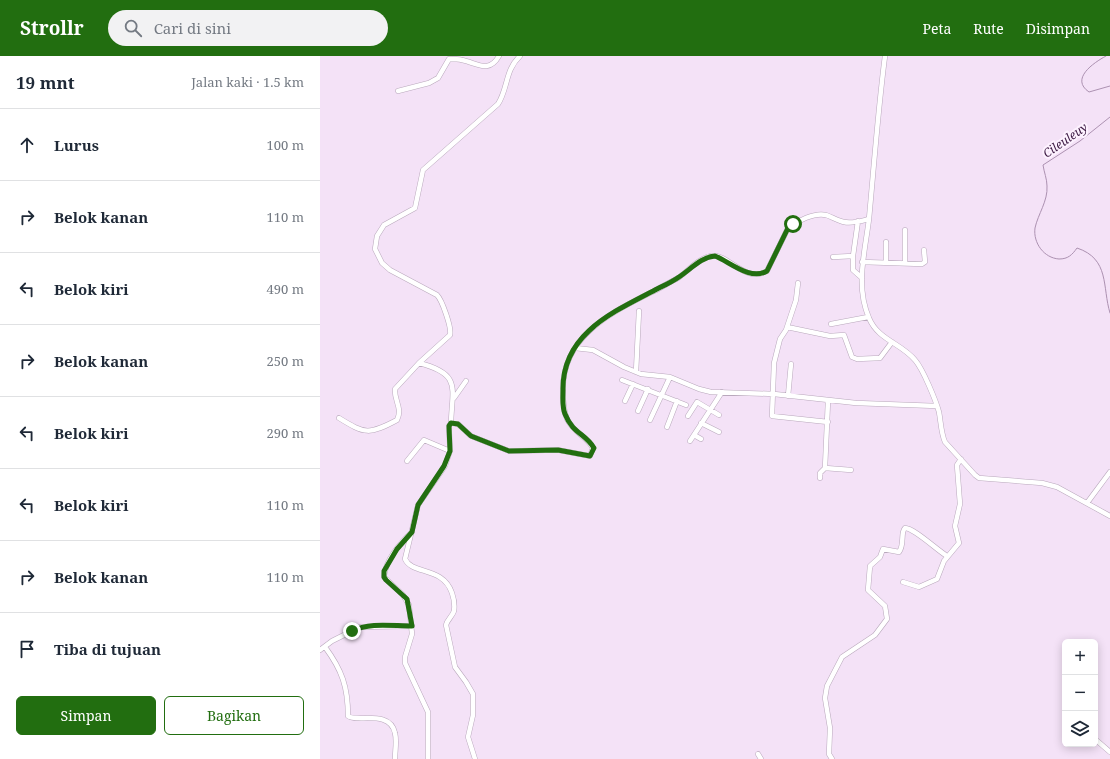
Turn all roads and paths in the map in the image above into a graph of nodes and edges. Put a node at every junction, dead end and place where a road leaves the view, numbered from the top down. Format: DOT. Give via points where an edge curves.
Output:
graph roads {
  1 [pos="499,56"];
  2 [pos="520,56"];
  3 [pos="885,56"];
  4 [pos="398,91"];
  5 [pos="869,219"];
  6 [pos="858,222"];
  7 [pos="905,230"];
  8 [pos="886,242"];
  9 [pos="924,250"];
  10 [pos="852,256"];
  11 [pos="833,257"];
  12 [pos="862,262"];
  13 [pos="886,262"];
  14 [pos="905,263"];
  15 [pos="862,278"];
  16 [pos="798,283"];
  17 [pos="639,311"];
  18 [pos="868,317"];
  19 [pos="831,324"];
  20 [pos="787,328"];
  21 [pos="892,342"];
  22 [pos="575,348"];
  23 [pos="419,364"];
  24 [pos="791,364"];
  25 [pos="636,372"];
  26 [pos="670,377"];
  27 [pos="622,380"];
  28 [pos="466,381"];
  29 [pos="633,384"];
  30 [pos="648,389"];
  31 [pos="722,392"];
  32 [pos="774,394"];
  33 [pos="662,395"];
  34 [pos="788,396"];
  35 [pos="454,398"];
  36 [pos="625,401"];
  37 [pos="677,401"];
  38 [pos="828,401"];
  39 [pos="686,405"];
  40 [pos="937,406"];
  41 [pos="710,409"];
  42 [pos="638,410"];
  43 [pos="719,415"];
  44 [pos="688,416"];
  45 [pos="339,418"];
  46 [pos="650,420"];
  47 [pos="828,422"];
  48 [pos="451,423"];
  49 [pos="701,423"];
  50 [pos="667,427"];
  51 [pos="719,432"];
  52 [pos="694,435"];
  53 [pos="701,439"];
  54 [pos="690,441"];
  55 [pos="450,451"];
  56 [pos="961,459"];
  57 [pos="408,461"];
  58 [pos="825,468"];
  59 [pos="851,470"];
  60 [pos="1110,472"];
  61 [pos="820,478"];
  62 [pos="1086,503"];
  63 [pos="1110,516"];
  64 [pos="412,532"];
  65 [pos="947,556"];
  66 [pos="903,582"];
  67 [pos="412,626"];
  68 [pos="325,647"];
  69 [pos="320,650"];
  70 [pos="1098,742"];
  71 [pos="1110,752"];
  72 [pos="758,754"];
  73 [pos="395,759"];
  74 [pos="428,759"];
  75 [pos="475,759"];
  76 [pos="761,759"];
  77 [pos="832,759"];
  1 -- 4 [label="street" via="486,67 461,59 449,59 438,78"];
  2 -- 23 [label="street" via="508,74 498,104 423,170 415,208 389,221 380,229 375,241 375,250 387,267 439,296 451,326 448,338"];
  3 -- 5 [label="street"];
  5 -- 6 [label="street"];
  5 -- 12 [label="street"];
  6 -- 10 [label="street"];
  6 -- 22 [label="street" via="844,222 824,214 793,224 788,228 767,271 760,274 736,268 715,256 705,258 678,278 634,300 596,324 582,336"];
  7 -- 14 [label="street"];
  8 -- 13 [label="street"];
  9 -- 14 [label="street" via="924,264"];
  10 -- 11 [label="street"];
  10 -- 15 [label="street" via="853,270"];
  12 -- 13 [label="street"];
  12 -- 15 [label="street"];
  13 -- 14 [label="street"];
  15 -- 18 [label="street"];
  16 -- 20 [label="street" via="796,300"];
  17 -- 25 [label="street"];
  18 -- 19 [label="street"];
  18 -- 21 [label="street" via="876,330"];
  20 -- 21 [label="street" via="830,336 844,334 852,357 857,359 880,358"];
  20 -- 32 [label="street" via="781,336 774,363"];
  21 -- 40 [label="street" via="915,359"];
  22 -- 25 [label="street" via="593,350"];
  22 -- 48 [label="street" via="562,376 564,413 574,431 594,448 590,456 558,450 509,451 471,436 458,424"];
  23 -- 35 [label="street" via="444,373 453,387"];
  23 -- 45 [label="street" via="395,389 400,410 397,420 368,432 356,429"];
  24 -- 34 [label="street"];
  25 -- 26 [label="street"];
  26 -- 31 [label="street" via="699,389"];
  26 -- 33 [label="street"];
  27 -- 29 [label="street"];
  28 -- 35 [label="street"];
  29 -- 30 [label="street"];
  29 -- 36 [label="street"];
  30 -- 33 [label="street"];
  30 -- 42 [label="street"];
  31 -- 32 [label="street"];
  31 -- 41 [label="street"];
  32 -- 34 [label="street"];
  32 -- 47 [label="street" via="771,413 773,417"];
  33 -- 37 [label="street"];
  33 -- 46 [label="street"];
  34 -- 38 [label="street"];
  35 -- 48 [label="street"];
  37 -- 39 [label="street"];
  37 -- 50 [label="street"];
  38 -- 40 [label="street"];
  38 -- 47 [label="street"];
  40 -- 56 [label="street" via="942,436 949,448"];
  41 -- 43 [label="street"];
  41 -- 44 [label="street" via="696,402"];
  41 -- 49 [label="street"];
  47 -- 58 [label="street"];
  48 -- 55 [label="street"];
  49 -- 51 [label="street"];
  49 -- 52 [label="street"];
  52 -- 53 [label="street"];
  52 -- 54 [label="street"];
  55 -- 57 [label="street" via="424,440"];
  55 -- 64 [label="street" via="444,466 418,505"];
  56 -- 62 [label="street" via="978,478 1042,483 1057,487"];
  56 -- 65 [label="street" via="957,465 960,504 955,526 959,543"];
  58 -- 59 [label="street"];
  58 -- 61 [label="street" via="820,473"];
  60 -- 62 [label="street"];
  62 -- 63 [label="street"];
  64 -- 67 [label="street" via="397,549 384,571 384,577 407,599"];
  64 -- 75 [label="street" via="406,562 414,568 434,573 441,578 450,586 454,598 453,613 446,624 455,667 473,694 473,715 468,737"];
  65 -- 66 [label="street" via="936,580 919,587"];
  65 -- 77 [label="street" via="918,533 905,528 903,545 899,552 883,549 870,566 868,590 884,606 887,619 871,638 842,657 827,686 825,698 830,728 829,754"];
  67 -- 68 [label="street" via="360,627"];
  67 -- 74 [label="street" via="405,664 428,712"];
  68 -- 69 [label="street"];
  68 -- 73 [label="street" via="342,675 348,716 353,719 377,718 390,725 396,735"];
  70 -- 71 [label="street"];
  72 -- 76 [label="street"];
}
